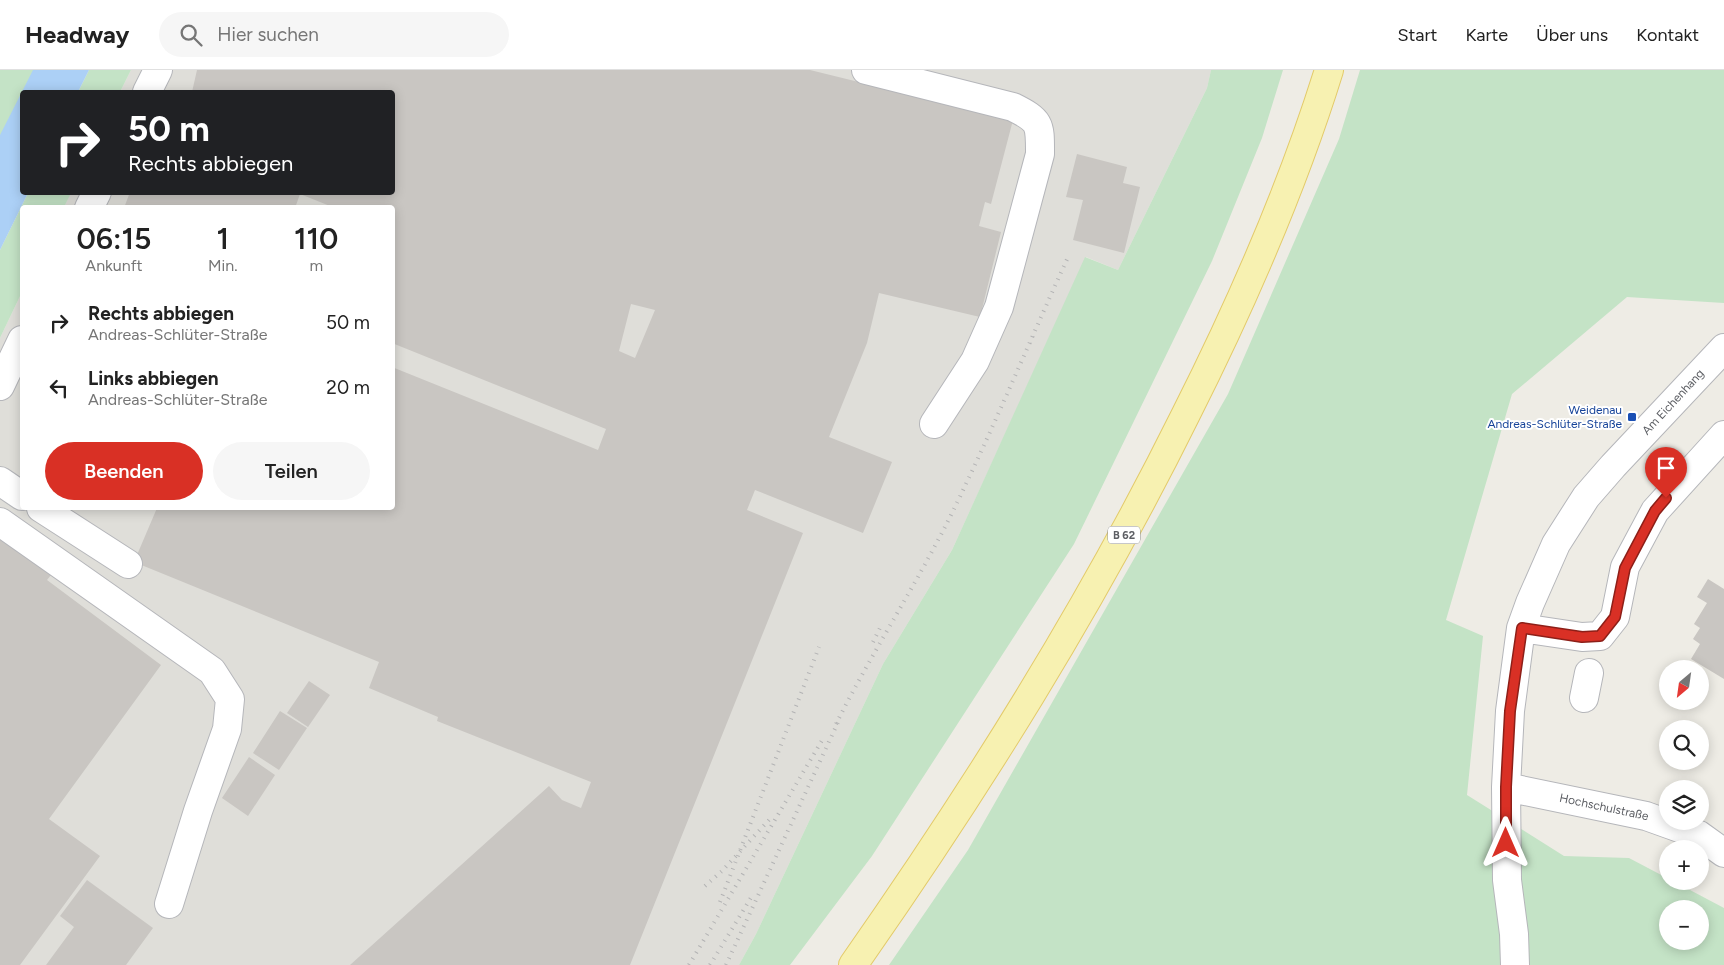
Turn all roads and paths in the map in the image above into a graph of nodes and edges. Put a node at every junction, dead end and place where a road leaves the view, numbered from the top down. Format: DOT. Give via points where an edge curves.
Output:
graph roads {
  1 [pos="158,70"];
  2 [pos="866,70"];
  3 [pos="1329,70"];
  4 [pos="148,90"];
  5 [pos="20,344"];
  6 [pos="1724,348"];
  7 [pos="0,386"];
  8 [pos="934,424"];
  9 [pos="1724,435"];
  10 [pos="0,481"];
  11 [pos="20,495"];
  12 [pos="44,510"];
  13 [pos="0,522"];
  14 [pos="128,564"];
  15 [pos="1522,628"];
  16 [pos="1506,787"];
  17 [pos="1724,853"];
  18 [pos="169,904"];
  19 [pos="853,965"];
  20 [pos="1515,965"];
  1 -- 4 [label="street"];
  2 -- 8 [label="street" via="1013,107 1031,116 1040,130 1040,154 999,307 975,361"];
  3 -- 19 [label="main road, B 62" via="1289,185 1249,282 1150,486 1021,712"];
  5 -- 7 [label="street"];
  6 -- 15 [label="street, Am Eichenhang" via="1586,496 1556,544"];
  9 -- 15 [label="street" via="1655,511 1625,568 1615,617 1600,636 1582,637"];
  10 -- 11 [label="street"];
  12 -- 14 [label="street"];
  13 -- 18 [label="street" via="212,671 230,699 227,729"];
  15 -- 16 [label="street, Am Eichenhang" via="1510,711"];
  16 -- 17 [label="street, Hochschulstraße" via="1646,816 1699,835"];
  16 -- 20 [label="street, Am Eichenhang" via="1507,880"];
}
